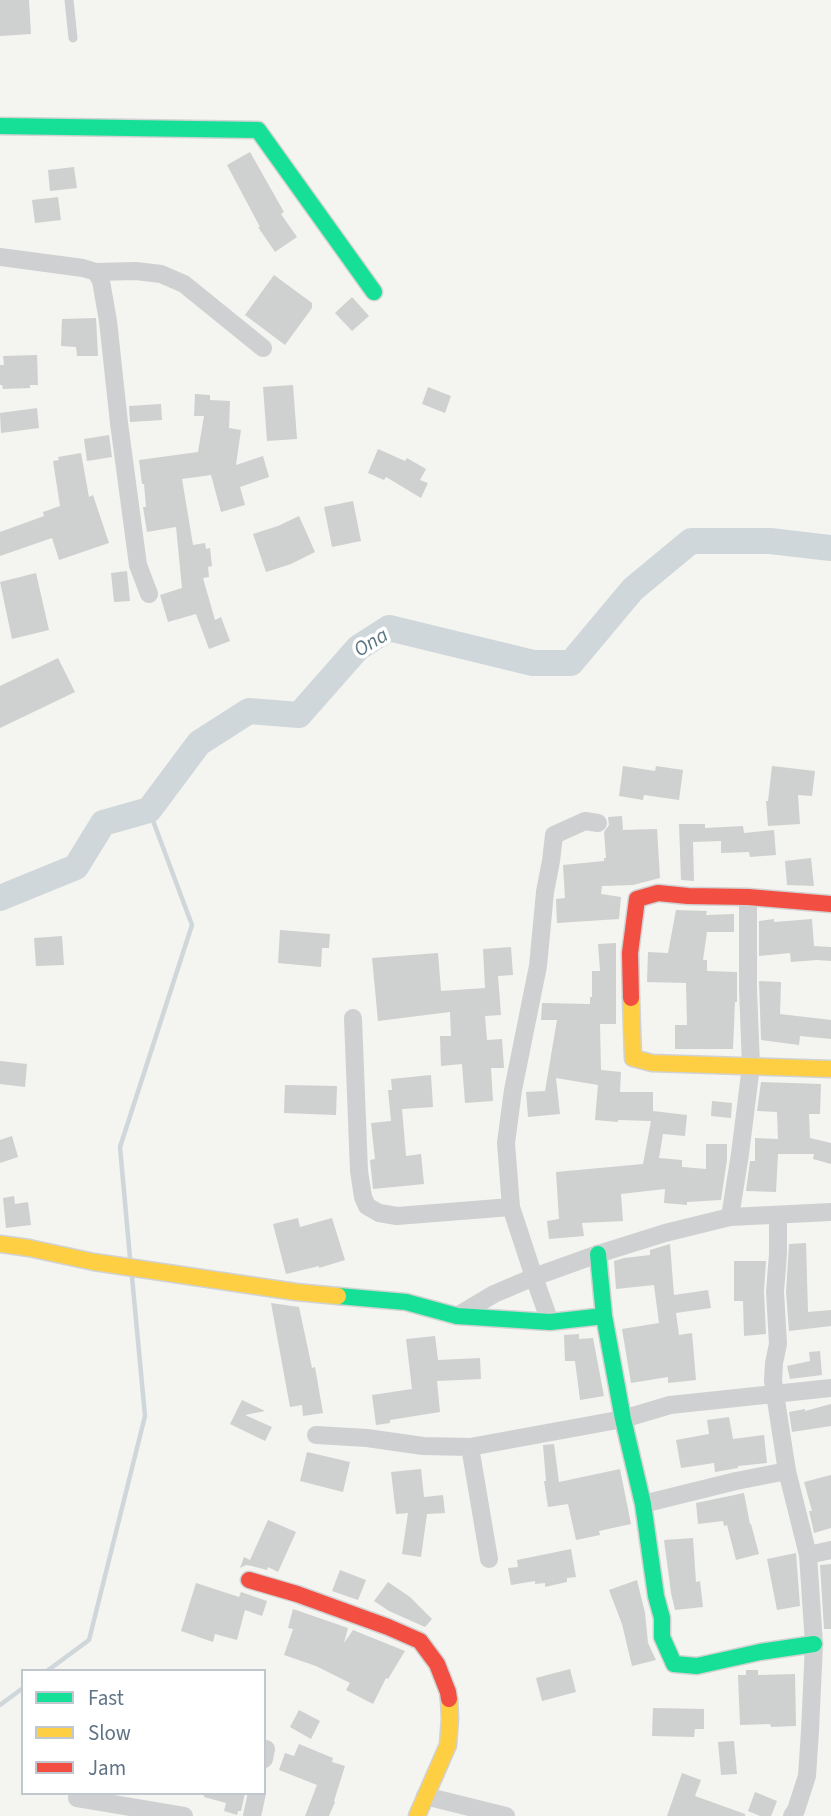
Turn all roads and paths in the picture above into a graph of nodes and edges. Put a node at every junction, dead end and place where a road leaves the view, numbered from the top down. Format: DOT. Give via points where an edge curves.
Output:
graph roads {
  1 [pos="69,0"];
  2 [pos="73,38"];
  3 [pos="0,126"];
  4 [pos="0,257"];
  5 [pos="96,272"];
  6 [pos="374,292"];
  7 [pos="263,348"];
  8 [pos="149,594"];
  9 [pos="598,823"];
  10 [pos="748,897"];
  11 [pos="831,904"];
  12 [pos="353,1018"];
  13 [pos="751,1066"];
  14 [pos="831,1069"];
  15 [pos="512,1207"];
  16 [pos="831,1212"];
  17 [pos="778,1215"];
  18 [pos="730,1217"];
  19 [pos="0,1244"];
  20 [pos="598,1254"];
  21 [pos="534,1277"];
  22 [pos="457,1316"];
  23 [pos="604,1316"];
  24 [pos="550,1322"];
  25 [pos="831,1388"];
  26 [pos="776,1394"];
  27 [pos="623,1419"];
  28 [pos="316,1435"];
  29 [pos="470,1447"];
  30 [pos="787,1471"];
  31 [pos="643,1504"];
  32 [pos="831,1550"];
  33 [pos="808,1555"];
  34 [pos="489,1559"];
  35 [pos="249,1580"];
  36 [pos="814,1644"];
  37 [pos="257,1795"];
  38 [pos="425,1796"];
  39 [pos="77,1797"];
  40 [pos="184,1816"];
  41 [pos="252,1816"];
  42 [pos="417,1816"];
  43 [pos="506,1816"];
  44 [pos="792,1816"];
  1 -- 2 [label="lane"];
  3 -- 6 [label="street" via="258,130"];
  4 -- 5 [label="street"];
  5 -- 7 [label="street" via="161,274 184,284"];
  5 -- 8 [label="street" via="102,281 108,321 138,565"];
  9 -- 15 [label="street" via="585,821 554,835 538,966 506,1143"];
  10 -- 11 [label="street"];
  10 -- 13 [label="street"];
  10 -- 13 [label="street" via="658,893 637,899 629,953 633,1058 652,1063"];
  12 -- 15 [label="street" via="359,1171 367,1206 397,1216"];
  13 -- 14 [label="street"];
  13 -- 18 [label="street"];
  15 -- 21 [label="street"];
  16 -- 17 [label="street"];
  17 -- 18 [label="street"];
  17 -- 26 [label="street"];
  18 -- 20 [label="street"];
  19 -- 22 [label="street" via="296,1292 406,1302"];
  20 -- 21 [label="street"];
  20 -- 23 [label="street"];
  21 -- 22 [label="street"];
  21 -- 24 [label="street"];
  22 -- 24 [label="street"];
  23 -- 24 [label="street"];
  23 -- 27 [label="street"];
  25 -- 26 [label="street"];
  26 -- 27 [label="street" via="670,1405"];
  26 -- 30 [label="street"];
  27 -- 29 [label="street"];
  27 -- 31 [label="street"];
  28 -- 29 [label="street"];
  29 -- 34 [label="street"];
  30 -- 31 [label="street"];
  30 -- 33 [label="street"];
  31 -- 36 [label="street" via="662,1637 674,1664 697,1666"];
  32 -- 33 [label="street"];
  33 -- 36 [label="street"];
  35 -- 38 [label="street" via="420,1641 437,1664 448,1692 450,1718 448,1745"];
  36 -- 44 [label="street" via="807,1776"];
  37 -- 41 [label="street"];
  38 -- 42 [label="street"];
  38 -- 43 [label="street"];
  39 -- 40 [label="street"];
}
